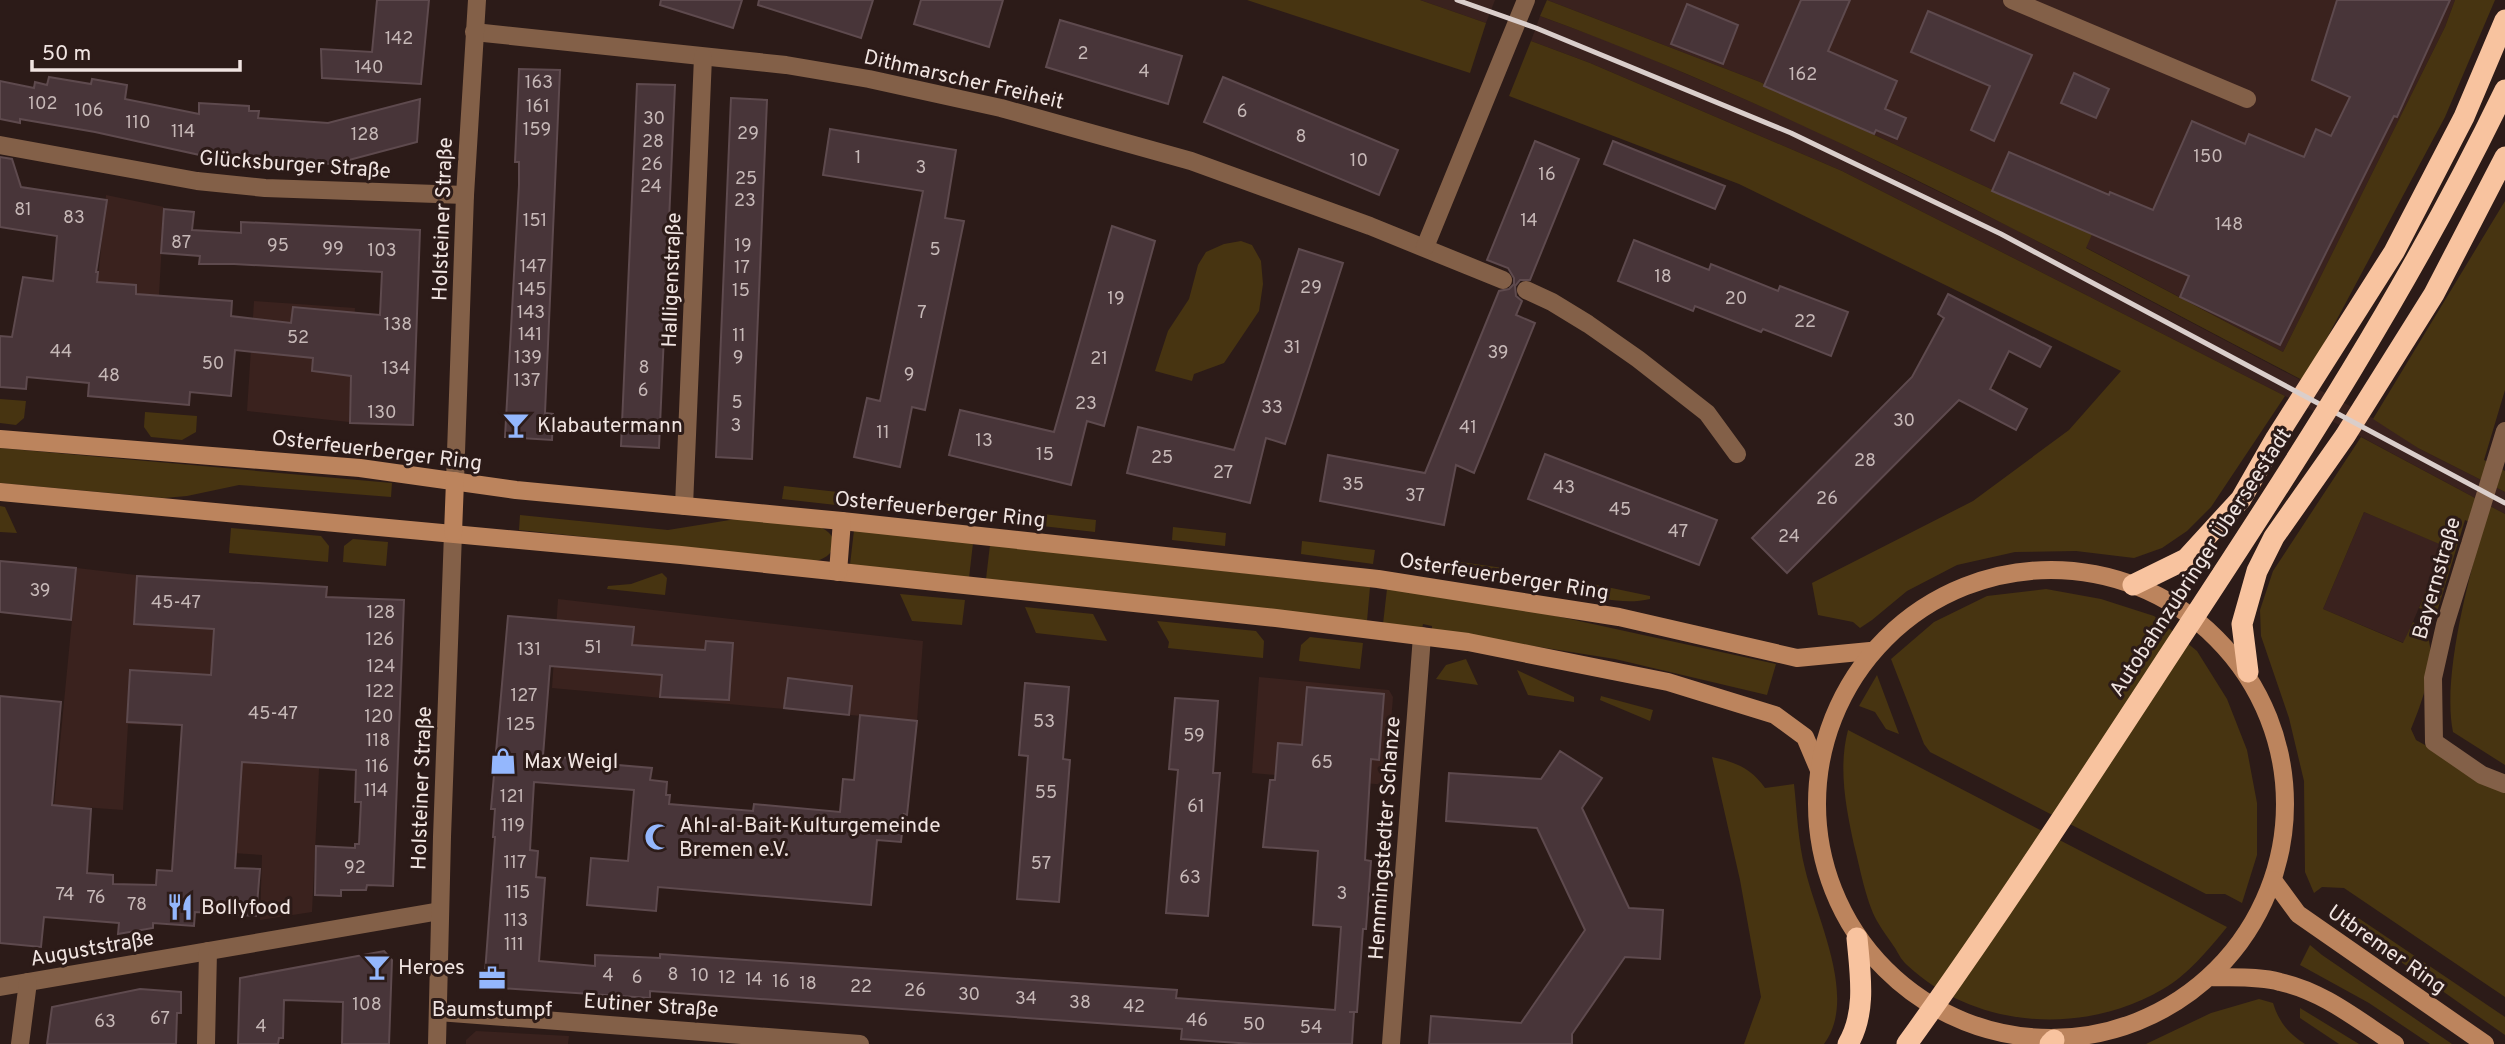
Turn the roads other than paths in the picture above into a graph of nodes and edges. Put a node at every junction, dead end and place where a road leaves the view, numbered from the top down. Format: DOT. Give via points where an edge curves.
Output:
graph roads {
  1 [pos="477,0"];
  2 [pos="1526,0"];
  3 [pos="2012,0"];
  4 [pos="2505,20"];
  5 [pos="474,32"];
  6 [pos="703,57"];
  7 [pos="2505,90"];
  8 [pos="2247,99"];
  9 [pos="0,145"];
  10 [pos="2505,157"];
  11 [pos="465,195"];
  12 [pos="1425,247"];
  13 [pos="1503,281"];
  14 [pos="1526,290"];
  15 [pos="2505,431"];
  16 [pos="0,439"];
  17 [pos="1737,454"];
  18 [pos="455,481"];
  19 [pos="0,492"];
  20 [pos="684,506"];
  21 [pos="842,521"];
  22 [pos="453,533"];
  23 [pos="838,572"];
  24 [pos="2133,585"];
  25 [pos="1422,636"];
  26 [pos="1870,651"];
  27 [pos="2248,672"];
  28 [pos="1819,770"];
  29 [pos="2505,784"];
  30 [pos="2273,880"];
  31 [pos="440,911"];
  32 [pos="1857,938"];
  33 [pos="208,951"];
  34 [pos="2210,977"];
  35 [pos="28,982"];
  36 [pos="0,987"];
  37 [pos="438,1012"];
  38 [pos="2052,1042"];
  39 [pos="20,1044"];
  40 [pos="206,1044"];
  41 [pos="437,1044"];
  42 [pos="860,1044"];
  43 [pos="1391,1044"];
  44 [pos="1848,1044"];
  45 [pos="1907,1044"];
  46 [pos="2395,1044"];
  47 [pos="2485,1044"];
  1 -- 5 [label="street, Holsteiner Straße"];
  2 -- 12 [label="street"];
  3 -- 8 [label="street"];
  4 -- 24 [label="highway" via="2464,117 2394,252 2241,499 2186,559"];
  5 -- 6 [label="street, Dithmarscher Freiheit"];
  5 -- 11 [label="street, Holsteiner Straße"];
  6 -- 12 [label="street, Dithmarscher Freiheit" via="869,79 1001,108 1191,161"];
  6 -- 20 [label="street, Halligenstraße"];
  7 -- 45 [label="highway, Autobahnzubringer Überseestadt, bridge" via="2385,316 2296,462"];
  9 -- 11 [label="street, Glücksburger Straße" via="197,181"];
  10 -- 27 [label="highway" via="2434,294 2345,436 2274,537 2257,570 2242,624"];
  11 -- 18 [label="street, Holsteiner Straße"];
  12 -- 13 [label="street, Dithmarscher Freiheit"];
  14 -- 17 [label="street" via="1588,324 1638,359 1707,413"];
  15 -- 29 [label="street, Bayernstraße" via="2433,678 2434,742 2482,775"];
  16 -- 18 [label="main road, Osterfeuerberger Ring" via="360,468"];
  18 -- 20 [label="main road, Osterfeuerberger Ring"];
  18 -- 22 [label="main road"];
  19 -- 22 [label="main road"];
  20 -- 21 [label="main road, Osterfeuerberger Ring"];
  21 -- 23 [label="main road"];
  21 -- 26 [label="main road, Osterfeuerberger Ring" via="1378,579 1619,617 1797,658"];
  22 -- 23 [label="main road"];
  22 -- 31 [label="street, Holsteiner Straße"];
  23 -- 25 [label="main road"];
  24 -- 26 [label="main road" via="2080,572 2026,571 1974,582 1923,607"];
  24 -- 27 [label="main road" via="2193,618 2225,644"];
  25 -- 28 [label="main road" via="1543,655 1668,682 1752,707 1775,715 1805,737"];
  25 -- 43 [label="street, Hemmingstedter Schanze"];
  26 -- 28 [label="main road" via="1833,712"];
  27 -- 30 [label="main road" via="2268,717 2283,770 2284,826"];
  28 -- 32 [label="main road" via="1830,863"];
  30 -- 34 [label="main road" via="2248,931"];
  30 -- 47 [label="main road, Utbremer Ring" via="2298,914"];
  31 -- 33 [label="street, Auguststraße"];
  31 -- 37 [label="street, Holsteiner Straße"];
  32 -- 38 [label="main road" via="1889,976 1919,1000 1961,1023"];
  32 -- 44 [label="highway" via="1862,993"];
  33 -- 35 [label="street, Auguststraße"];
  33 -- 40 [label="street"];
  34 -- 38 [label="main road" via="2164,1011 2110,1032"];
  34 -- 46 [label="main road" via="2264,979 2318,995"];
  35 -- 36 [label="street, Auguststraße"];
  35 -- 39 [label="street"];
  37 -- 41 [label="street, Holsteiner Straße"];
  37 -- 42 [label="street, Eutiner Straße"];
}
